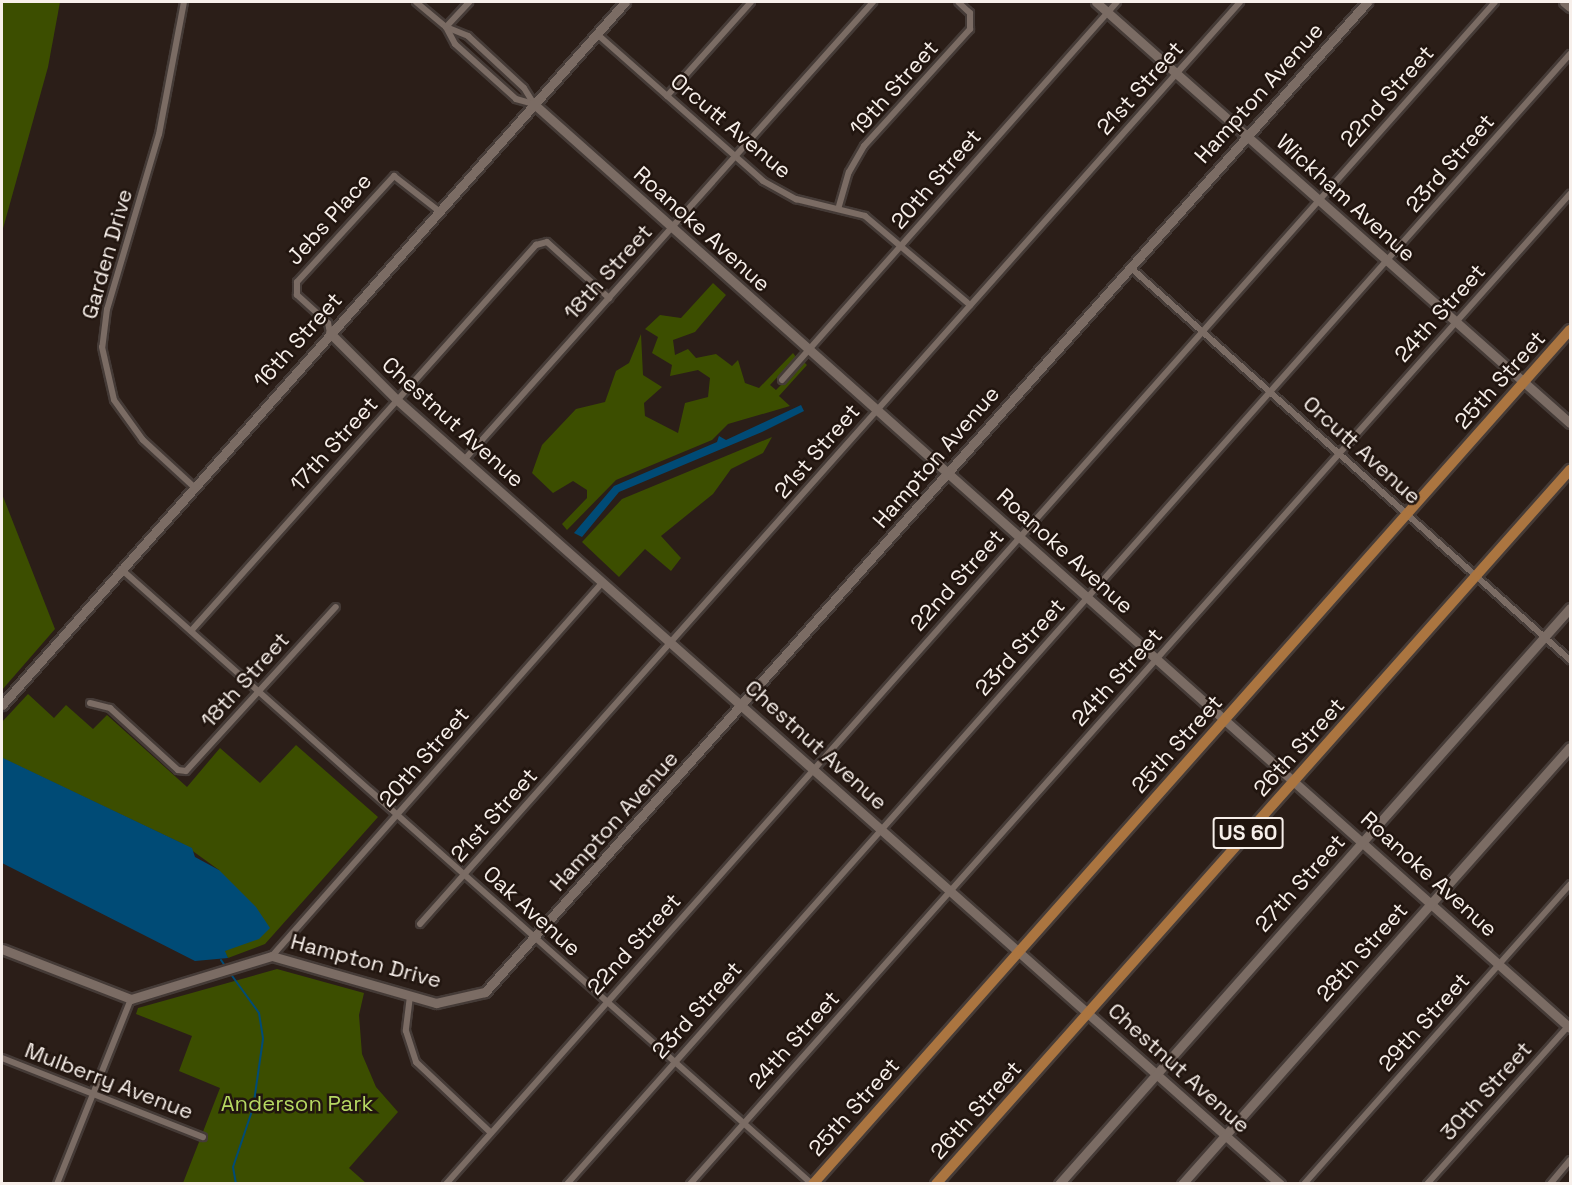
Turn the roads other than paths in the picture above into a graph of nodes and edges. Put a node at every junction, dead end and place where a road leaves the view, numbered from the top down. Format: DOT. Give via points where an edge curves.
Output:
graph roads {
  1 [pos="184,2"];
  2 [pos="416,2"];
  3 [pos="469,2"];
  4 [pos="625,2"];
  5 [pos="751,2"];
  6 [pos="873,2"];
  7 [pos="958,2"];
  8 [pos="1096,2"];
  9 [pos="1117,2"];
  10 [pos="1240,2"];
  11 [pos="1367,2"];
  12 [pos="1495,2"];
  13 [pos="1564,2"];
  14 [pos="1570,7"];
  15 [pos="1108,12"];
  16 [pos="446,27"];
  17 [pos="597,34"];
  18 [pos="1570,54"];
  19 [pos="1177,73"];
  20 [pos="668,96"];
  21 [pos="534,104"];
  22 [pos="1247,136"];
  23 [pos="735,156"];
  24 [pos="1570,194"];
  25 [pos="1318,199"];
  26 [pos="839,206"];
  27 [pos="439,211"];
  28 [pos="672,228"];
  29 [pos="903,245"];
  30 [pos="1387,261"];
  31 [pos="1130,267"];
  32 [pos="609,298"];
  33 [pos="970,305"];
  34 [pos="1456,322"];
  35 [pos="1570,330"];
  36 [pos="1202,332"];
  37 [pos="330,333"];
  38 [pos="809,350"];
  39 [pos="782,380"];
  40 [pos="1525,382"];
  41 [pos="1270,393"];
  42 [pos="397,400"];
  43 [pos="877,410"];
  44 [pos="1570,423"];
  45 [pos="1339,454"];
  46 [pos="465,459"];
  47 [pos="1570,470"];
  48 [pos="947,473"];
  49 [pos="194,487"];
  50 [pos="1407,514"];
  51 [pos="1020,537"];
  52 [pos="121,569"];
  53 [pos="1476,576"];
  54 [pos="603,582"];
  55 [pos="1088,599"];
  56 [pos="336,607"];
  57 [pos="1570,608"];
  58 [pos="192,631"];
  59 [pos="1545,637"];
  60 [pos="671,643"];
  61 [pos="1157,659"];
  62 [pos="1570,660"];
  63 [pos="259,692"];
  64 [pos="90,703"];
  65 [pos="2,705"];
  66 [pos="742,706"];
  67 [pos="1225,719"];
  68 [pos="1570,747"];
  69 [pos="814,769"];
  70 [pos="1294,781"];
  71 [pos="397,814"];
  72 [pos="882,830"];
  73 [pos="1363,842"];
  74 [pos="465,875"];
  75 [pos="1570,884"];
  76 [pos="951,891"];
  77 [pos="1431,903"];
  78 [pos="420,924"];
  79 [pos="536,938"];
  80 [pos="2,949"];
  81 [pos="1018,951"];
  82 [pos="272,956"];
  83 [pos="1500,964"];
  84 [pos="410,996"];
  85 [pos="131,999"];
  86 [pos="607,1001"];
  87 [pos="1088,1013"];
  88 [pos="1570,1026"];
  89 [pos="2,1058"];
  90 [pos="675,1062"];
  91 [pos="1157,1074"];
  92 [pos="93,1094"];
  93 [pos="744,1123"];
  94 [pos="491,1133"];
  95 [pos="1225,1135"];
  96 [pos="203,1137"];
  97 [pos="1570,1160"];
  98 [pos="57,1184"];
  99 [pos="446,1184"];
  100 [pos="567,1184"];
  101 [pos="690,1184"];
  102 [pos="812,1184"];
  103 [pos="936,1184"];
  104 [pos="1059,1184"];
  105 [pos="1182,1184"];
  106 [pos="1280,1184"];
  107 [pos="1304,1184"];
  108 [pos="1427,1184"];
  109 [pos="1550,1184"];
  1 -- 49 [label="street, Garden Drive" via="159,134 107,309 102,347 109,385 120,408 156,453"];
  2 -- 16 [label="street, Roanoke Avenue"];
  3 -- 16 [label="street"];
  4 -- 17 [label="street, 16th Street"];
  5 -- 20 [label="street"];
  6 -- 23 [label="street, 18th Street"];
  7 -- 26 [label="street, 19th Street" via="970,13 970,29 864,146 849,172"];
  8 -- 15 [label="street, Wickham Avenue"];
  9 -- 15 [label="street, 20th Street"];
  10 -- 19 [label="street, 21st Street"];
  11 -- 22 [label="street, Hampton Avenue"];
  12 -- 25 [label="street, 22nd Street"];
  13 -- 14 [label="street"];
  15 -- 19 [label="street, Wickham Avenue"];
  15 -- 29 [label="street, 20th Street"];
  16 -- 21 [label="street, Roanoke Avenue" via="468,36 525,88"];
  16 -- 21 [label="street, Roanoke Avenue" via="455,44 516,99"];
  17 -- 20 [label="street, Orcutt Avenue"];
  17 -- 21 [label="street, 16th Street"];
  18 -- 30 [label="street, 23rd Street"];
  19 -- 22 [label="street, Wickham Avenue"];
  19 -- 33 [label="street, 21st Street"];
  20 -- 23 [label="street, Orcutt Avenue"];
  21 -- 27 [label="street, 16th Street"];
  21 -- 28 [label="street, Roanoke Avenue"];
  22 -- 25 [label="street, Wickham Avenue"];
  22 -- 31 [label="street, Hampton Avenue"];
  23 -- 26 [label="street, Orcutt Avenue" via="785,195"];
  23 -- 28 [label="street, 18th Street"];
  24 -- 34 [label="street, 24th Street"];
  25 -- 30 [label="street, Wickham Avenue"];
  25 -- 36 [label="street, 22nd Street"];
  26 -- 29 [label="street, Orcutt Avenue" via="877,223"];
  27 -- 37 [label="street, 16th Street"];
  27 -- 37 [label="street, Jebs Place" via="394,176 305,274 296,291 328,323"];
  28 -- 32 [label="street, 18th Street"];
  28 -- 38 [label="street, Roanoke Avenue"];
  29 -- 33 [label="street, Orcutt Avenue"];
  29 -- 38 [label="street, 20th Street"];
  30 -- 34 [label="street, Wickham Avenue"];
  30 -- 41 [label="street, 23rd Street"];
  31 -- 36 [label="street, Orcutt Avenue"];
  31 -- 48 [label="street, Hampton Avenue"];
  32 -- 42 [label="street, 17th Street" via="541,240"];
  32 -- 46 [label="street, 18th Street"];
  33 -- 43 [label="street, 21st Street"];
  34 -- 40 [label="street, Wickham Avenue"];
  34 -- 45 [label="street, 24th Street"];
  35 -- 40 [label="main road, 25th Street"];
  36 -- 41 [label="street, Orcutt Avenue"];
  36 -- 51 [label="street, 22nd Street"];
  37 -- 42 [label="street, Chestnut Avenue" via="335,344"];
  37 -- 49 [label="street, 16th Street"];
  38 -- 39 [label="street, 20th Street"];
  38 -- 43 [label="street, Roanoke Avenue"];
  40 -- 44 [label="street, Wickham Avenue"];
  40 -- 50 [label="main road, 25th Street"];
  41 -- 45 [label="street, Orcutt Avenue"];
  41 -- 55 [label="street, 23rd Street"];
  42 -- 46 [label="street, Chestnut Avenue"];
  42 -- 58 [label="street, 17th Street"];
  43 -- 48 [label="street, Roanoke Avenue"];
  43 -- 60 [label="street, 21st Street"];
  45 -- 50 [label="street, Orcutt Avenue"];
  45 -- 61 [label="street, 24th Street"];
  46 -- 54 [label="street, Chestnut Avenue"];
  47 -- 53 [label="main road, 26th Street / US 60"];
  48 -- 51 [label="street, Roanoke Avenue"];
  48 -- 66 [label="street, Hampton Avenue"];
  49 -- 52 [label="street, 16th Street"];
  50 -- 53 [label="street, Orcutt Avenue"];
  50 -- 67 [label="main road, 25th Street"];
  51 -- 55 [label="street, Roanoke Avenue"];
  51 -- 69 [label="street, 22nd Street"];
  52 -- 58 [label="street, Oak Avenue"];
  52 -- 65 [label="street, 16th Street"];
  53 -- 59 [label="street, Orcutt Avenue"];
  53 -- 70 [label="main road, 26th Street / US 60"];
  54 -- 60 [label="street, Chestnut Avenue"];
  54 -- 71 [label="street, 20th Street"];
  55 -- 61 [label="street, Roanoke Avenue"];
  55 -- 72 [label="street, 23rd Street"];
  56 -- 63 [label="street, 18th Street"];
  57 -- 59 [label="street, 27th Street"];
  58 -- 63 [label="street, Oak Avenue"];
  59 -- 62 [label="street, Orcutt Avenue"];
  59 -- 73 [label="street, 27th Street"];
  60 -- 66 [label="street, Chestnut Avenue"];
  60 -- 74 [label="street, 21st Street"];
  61 -- 67 [label="street, Roanoke Avenue"];
  61 -- 76 [label="street, 24th Street"];
  63 -- 64 [label="street, 18th Street" via="190,768 178,770 110,708"];
  63 -- 71 [label="street, Oak Avenue"];
  66 -- 69 [label="street, Chestnut Avenue"];
  66 -- 79 [label="street, Hampton Avenue"];
  67 -- 70 [label="street, Roanoke Avenue"];
  67 -- 81 [label="main road, 25th Street"];
  68 -- 77 [label="street, 28th Street"];
  69 -- 72 [label="street, Chestnut Avenue"];
  69 -- 86 [label="street, 22nd Street"];
  70 -- 73 [label="street, Roanoke Avenue"];
  70 -- 87 [label="main road, 26th Street / US 60"];
  71 -- 74 [label="street, Oak Avenue"];
  71 -- 82 [label="street, 20th Street"];
  72 -- 76 [label="street, Chestnut Avenue"];
  72 -- 90 [label="street, 23rd Street"];
  73 -- 77 [label="street, Roanoke Avenue"];
  73 -- 91 [label="street, 27th Street"];
  74 -- 78 [label="street, 21st Street"];
  74 -- 79 [label="street, Oak Avenue"];
  75 -- 83 [label="street, 29th Street"];
  76 -- 81 [label="street, Chestnut Avenue"];
  76 -- 93 [label="street, 24th Street"];
  77 -- 83 [label="street, Roanoke Avenue"];
  77 -- 95 [label="street, 28th Street"];
  79 -- 84 [label="street, Hampton Drive" via="495,983 475,997 445,1003"];
  79 -- 86 [label="street, Oak Avenue"];
  80 -- 85 [label="street"];
  81 -- 87 [label="street, Chestnut Avenue"];
  81 -- 102 [label="main road, 25th Street"];
  82 -- 84 [label="street, Hampton Drive"];
  82 -- 85 [label="street, Hampton Drive"];
  83 -- 88 [label="street, Roanoke Avenue"];
  83 -- 107 [label="street, 29th Street"];
  84 -- 94 [label="street" via="406,1031 416,1062"];
  85 -- 92 [label="street"];
  86 -- 90 [label="street, Oak Avenue"];
  86 -- 94 [label="street, 22nd Street"];
  87 -- 91 [label="street, Chestnut Avenue"];
  87 -- 103 [label="main road, 26th Street / US 60"];
  88 -- 108 [label="street, 30th Street"];
  89 -- 92 [label="street, Mulberry Avenue"];
  90 -- 93 [label="street, Oak Avenue"];
  90 -- 100 [label="street, 23rd Street"];
  91 -- 95 [label="street, Chestnut Avenue"];
  91 -- 104 [label="street, 27th Street"];
  92 -- 96 [label="street, Mulberry Avenue"];
  92 -- 98 [label="street"];
  93 -- 101 [label="street, 24th Street"];
  93 -- 102 [label="street, Oak Avenue"];
  94 -- 99 [label="street, 22nd Street"];
  95 -- 105 [label="street, 28th Street"];
  95 -- 106 [label="street, Chestnut Avenue"];
  97 -- 109 [label="street"];
}
